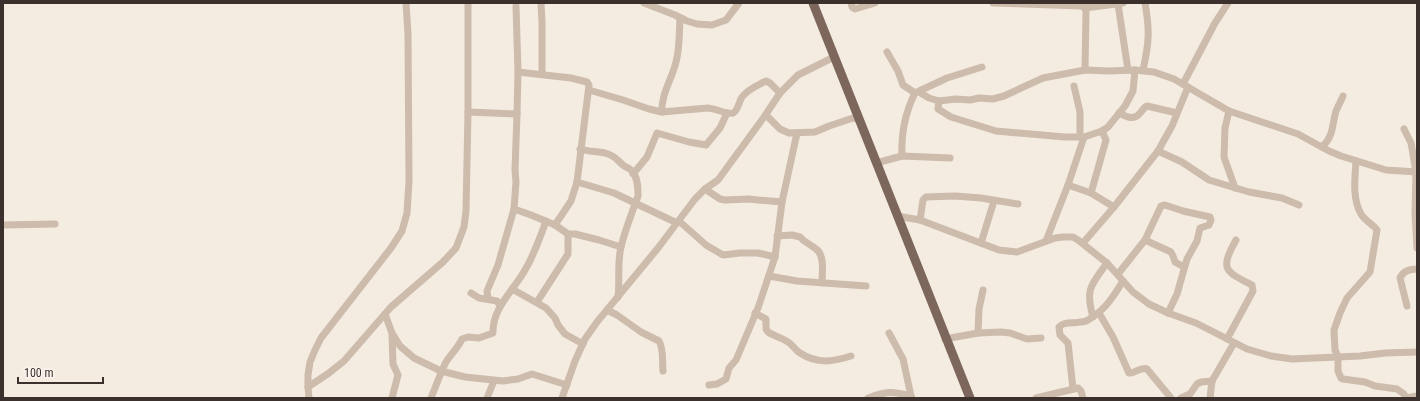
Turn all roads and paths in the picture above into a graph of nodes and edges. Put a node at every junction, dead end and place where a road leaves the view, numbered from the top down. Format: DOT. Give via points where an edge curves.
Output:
graph roads {
  1 [pos="406,3"];
  2 [pos="468,3"];
  3 [pos="541,3"];
  4 [pos="644,3"];
  5 [pos="739,3"];
  6 [pos="813,3"];
  7 [pos="851,3"];
  8 [pos="875,3"];
  9 [pos="993,3"];
  10 [pos="1121,3"];
  11 [pos="1145,3"];
  12 [pos="1228,3"];
  13 [pos="1081,5"];
  14 [pos="516,6"];
  15 [pos="680,19"];
  16 [pos="887,52"];
  17 [pos="834,57"];
  18 [pos="982,67"];
  19 [pos="1085,70"];
  20 [pos="1136,70"];
  21 [pos="518,72"];
  22 [pos="542,74"];
  23 [pos="1074,86"];
  24 [pos="1185,86"];
  25 [pos="589,90"];
  26 [pos="780,92"];
  27 [pos="917,92"];
  28 [pos="1343,96"];
  29 [pos="939,101"];
  30 [pos="1229,111"];
  31 [pos="468,112"];
  32 [pos="662,112"];
  33 [pos="727,113"];
  34 [pos="1119,113"];
  35 [pos="1177,113"];
  36 [pos="517,114"];
  37 [pos="766,115"];
  38 [pos="859,120"];
  39 [pos="1404,129"];
  40 [pos="1102,131"];
  41 [pos="797,133"];
  42 [pos="1082,137"];
  43 [pos="1322,147"];
  44 [pos="580,150"];
  45 [pos="1158,151"];
  46 [pos="902,156"];
  47 [pos="950,158"];
  48 [pos="1356,161"];
  49 [pos="876,163"];
  50 [pos="1417,172"];
  51 [pos="633,174"];
  52 [pos="577,182"];
  53 [pos="1068,186"];
  54 [pos="1235,188"];
  55 [pos="705,189"];
  56 [pos="1091,193"];
  57 [pos="994,200"];
  58 [pos="782,202"];
  59 [pos="635,203"];
  60 [pos="1018,204"];
  61 [pos="1299,205"];
  62 [pos="1114,207"];
  63 [pos="514,209"];
  64 [pos="897,216"];
  65 [pos="920,220"];
  66 [pos="546,222"];
  67 [pos="678,222"];
  68 [pos="55,224"];
  69 [pos="3,225"];
  70 [pos="555,225"];
  71 [pos="568,234"];
  72 [pos="777,236"];
  73 [pos="1145,240"];
  74 [pos="1236,240"];
  75 [pos="1046,241"];
  76 [pos="1083,242"];
  77 [pos="1417,242"];
  78 [pos="981,243"];
  79 [pos="621,248"];
  80 [pos="1417,248"];
  81 [pos="775,257"];
  82 [pos="1107,263"];
  83 [pos="1184,267"];
  84 [pos="1417,268"];
  85 [pos="1118,274"];
  86 [pos="770,276"];
  87 [pos="1124,281"];
  88 [pos="822,283"];
  89 [pos="866,286"];
  90 [pos="512,289"];
  91 [pos="982,290"];
  92 [pos="471,293"];
  93 [pos="618,297"];
  94 [pos="488,299"];
  95 [pos="537,302"];
  96 [pos="500,306"];
  97 [pos="1407,306"];
  98 [pos="607,310"];
  99 [pos="755,313"];
  100 [pos="1168,313"];
  101 [pos="386,314"];
  102 [pos="1096,315"];
  103 [pos="392,333"];
  104 [pos="889,333"];
  105 [pos="978,333"];
  106 [pos="945,338"];
  107 [pos="1041,338"];
  108 [pos="1230,341"];
  109 [pos="583,344"];
  110 [pos="1417,352"];
  111 [pos="851,356"];
  112 [pos="1338,357"];
  113 [pos="442,371"];
  114 [pos="663,372"];
  115 [pos="494,381"];
  116 [pos="1212,382"];
  117 [pos="567,385"];
  118 [pos="709,385"];
  119 [pos="308,387"];
  120 [pos="1073,389"];
  121 [pos="1417,396"];
  122 [pos="912,397"];
  123 [pos="309,398"];
  124 [pos="392,398"];
  125 [pos="431,398"];
  126 [pos="488,398"];
  127 [pos="562,398"];
  128 [pos="868,398"];
  129 [pos="970,398"];
  130 [pos="1036,398"];
  131 [pos="1083,398"];
  132 [pos="1171,398"];
  133 [pos="1181,398"];
  134 [pos="1210,398"];
  135 [pos="1406,398"];
  1 -- 119 [label="street" via="409,198 405,223 391,248 321,338 310,362"];
  2 -- 31 [label="street"];
  3 -- 22 [label="street"];
  4 -- 15 [label="street"];
  5 -- 15 [label="street" via="726,20 712,25"];
  6 -- 17 [label="main road"];
  7 -- 8 [label="street" via="855,9"];
  9 -- 13 [label="street"];
  10 -- 13 [label="street"];
  10 -- 20 [label="street"];
  11 -- 20 [label="street" via="1149,32 1147,49"];
  12 -- 24 [label="street" via="1215,23"];
  13 -- 19 [label="street" via="1086,14"];
  14 -- 21 [label="street"];
  15 -- 32 [label="street" via="679,48 664,95"];
  16 -- 27 [label="street" via="903,84"];
  17 -- 26 [label="street" via="798,75"];
  17 -- 38 [label="main road"];
  18 -- 27 [label="street" via="947,78"];
  19 -- 20 [label="street"];
  19 -- 29 [label="street" via="1043,78 999,98"];
  20 -- 24 [label="street" via="1164,74"];
  20 -- 34 [label="street" via="1130,97"];
  21 -- 22 [label="street"];
  21 -- 36 [label="street"];
  22 -- 25 [label="street" via="588,82"];
  23 -- 42 [label="street"];
  24 -- 30 [label="street"];
  24 -- 35 [label="street"];
  25 -- 32 [label="street"];
  25 -- 44 [label="street"];
  26 -- 33 [label="street" via="766,82 752,87 742,98 736,111"];
  26 -- 37 [label="street"];
  27 -- 29 [label="street"];
  27 -- 46 [label="street" via="908,108 903,130"];
  28 -- 43 [label="street" via="1336,111 1334,127"];
  29 -- 42 [label="street" via="940,112 990,130"];
  30 -- 43 [label="street" via="1298,134"];
  30 -- 54 [label="street" via="1225,128 1224,157"];
  31 -- 36 [label="street"];
  31 -- 101 [label="street" via="466,211 464,227 456,248"];
  32 -- 33 [label="street" via="714,108"];
  33 -- 51 [label="street" via="720,128 706,145 657,133 647,157"];
  34 -- 35 [label="street" via="1134,118 1147,106"];
  34 -- 40 [label="street"];
  35 -- 45 [label="street"];
  36 -- 63 [label="street"];
  37 -- 41 [label="street" via="780,129"];
  37 -- 55 [label="street" via="718,180"];
  38 -- 41 [label="street" via="853,118 815,132"];
  38 -- 49 [label="main road"];
  39 -- 50 [label="street" via="1411,143"];
  40 -- 42 [label="street"];
  40 -- 56 [label="street" via="1106,140"];
  41 -- 58 [label="street"];
  42 -- 53 [label="street"];
  43 -- 48 [label="street"];
  44 -- 51 [label="street" via="616,157"];
  44 -- 52 [label="street"];
  45 -- 54 [label="street" via="1182,162 1209,180"];
  45 -- 62 [label="street"];
  46 -- 47 [label="street"];
  46 -- 49 [label="street"];
  48 -- 50 [label="street" via="1386,170"];
  48 -- 112 [label="street" via="1355,191 1360,213 1376,228 1376,234 1370,272 1347,298 1334,330"];
  49 -- 64 [label="main road"];
  50 -- 77 [label="street"];
  51 -- 59 [label="street" via="638,189"];
  52 -- 59 [label="street" via="614,193"];
  52 -- 70 [label="street" via="571,201"];
  53 -- 56 [label="street"];
  53 -- 75 [label="street"];
  54 -- 61 [label="street" via="1273,195"];
  55 -- 58 [label="street" via="725,200"];
  55 -- 67 [label="street"];
  56 -- 62 [label="street"];
  57 -- 60 [label="street"];
  57 -- 65 [label="street" via="955,196 926,197 923,200"];
  57 -- 78 [label="street"];
  58 -- 72 [label="street"];
  59 -- 67 [label="street"];
  59 -- 79 [label="street"];
  62 -- 76 [label="street"];
  63 -- 66 [label="street"];
  63 -- 94 [label="street" via="498,265 486,291"];
  64 -- 65 [label="street"];
  64 -- 106 [label="main road"];
  65 -- 78 [label="street"];
  66 -- 70 [label="street"];
  66 -- 90 [label="street" via="525,270"];
  67 -- 81 [label="street" via="723,255 758,253"];
  67 -- 93 [label="street"];
  68 -- 69 [label="street"];
  70 -- 71 [label="street"];
  71 -- 79 [label="street" via="599,240"];
  71 -- 95 [label="street" via="568,254"];
  72 -- 81 [label="street"];
  72 -- 88 [label="street" via="800,237 804,243 818,250 821,257"];
  73 -- 83 [label="street" via="1171,252 1175,262"];
  73 -- 83 [label="street" via="1163,204 1210,217 1212,220 1209,225 1200,228 1197,242"];
  73 -- 85 [label="street"];
  74 -- 108 [label="street" via="1228,255 1227,267 1229,272 1252,285 1253,291"];
  75 -- 76 [label="street" via="1073,237"];
  75 -- 78 [label="street" via="1017,252 999,250"];
  76 -- 82 [label="street"];
  77 -- 80 [label="street"];
  79 -- 93 [label="street"];
  81 -- 86 [label="street"];
  82 -- 85 [label="street"];
  82 -- 102 [label="street" via="1090,289 1088,302"];
  83 -- 100 [label="street" via="1177,294"];
  84 -- 97 [label="street" via="1402,273 1400,278"];
  85 -- 87 [label="street"];
  86 -- 88 [label="street"];
  86 -- 99 [label="street"];
  87 -- 100 [label="street" via="1140,298"];
  87 -- 102 [label="street"];
  88 -- 89 [label="street"];
  90 -- 95 [label="street"];
  90 -- 96 [label="street"];
  91 -- 105 [label="street"];
  92 -- 94 [label="street" via="479,298"];
  93 -- 98 [label="street"];
  94 -- 96 [label="street" via="497,301"];
  95 -- 109 [label="street" via="555,318 565,334"];
  96 -- 113 [label="street" via="493,333 479,338 464,337"];
  98 -- 109 [label="street"];
  98 -- 114 [label="street" via="659,341 662,347"];
  99 -- 111 [label="street" via="766,319 768,332 790,343 810,359 837,360"];
  99 -- 118 [label="street" via="726,379"];
  100 -- 108 [label="street" via="1196,323"];
  101 -- 103 [label="street"];
  101 -- 119 [label="street" via="344,361"];
  102 -- 120 [label="street" via="1080,323 1060,327 1060,335 1068,343"];
  102 -- 132 [label="street" via="1113,337 1129,373 1142,368 1147,369"];
  103 -- 113 [label="street" via="400,346 414,358"];
  103 -- 124 [label="street" via="393,364 398,376"];
  104 -- 122 [label="street" via="903,359"];
  105 -- 106 [label="street"];
  105 -- 107 [label="street" via="1004,332 1027,339"];
  106 -- 129 [label="main road"];
  108 -- 112 [label="street" via="1281,358"];
  108 -- 116 [label="street"];
  109 -- 117 [label="street"];
  110 -- 112 [label="street"];
  112 -- 135 [label="street" via="1341,378 1397,389"];
  113 -- 115 [label="street"];
  113 -- 125 [label="street"];
  115 -- 117 [label="street" via="532,374"];
  115 -- 126 [label="street"];
  116 -- 133 [label="street" via="1197,384 1190,394"];
  116 -- 134 [label="street"];
  117 -- 127 [label="street"];
  119 -- 123 [label="street"];
  120 -- 130 [label="street"];
  120 -- 131 [label="street" via="1080,389"];
  121 -- 135 [label="street"];
  122 -- 128 [label="street" via="885,392"];
}
